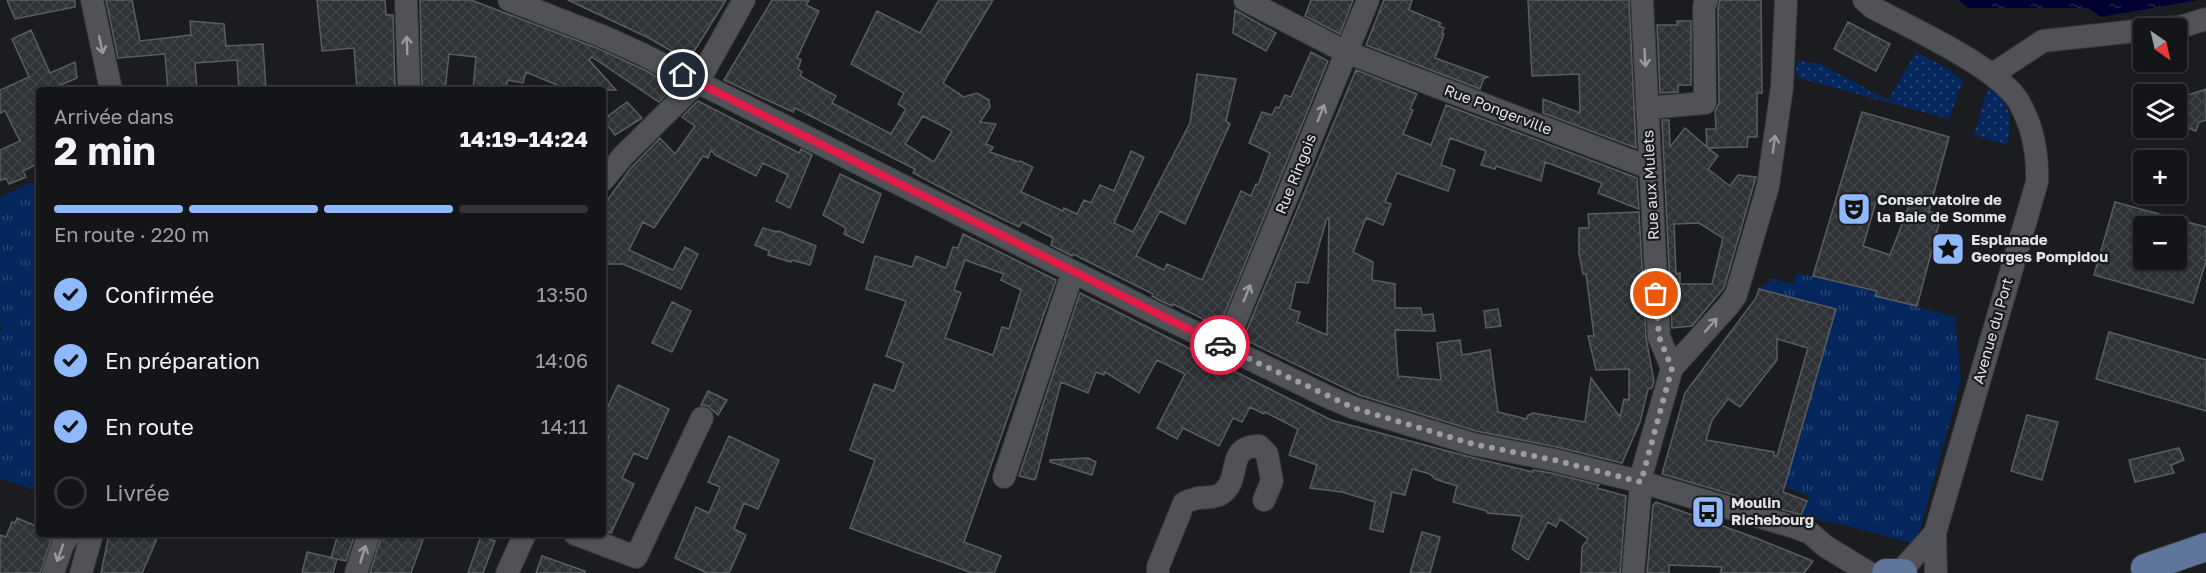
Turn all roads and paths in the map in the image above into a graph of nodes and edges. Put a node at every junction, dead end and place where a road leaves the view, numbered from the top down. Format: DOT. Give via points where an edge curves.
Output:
graph roads {
  1 [pos="92,0"];
  2 [pos="406,0"];
  3 [pos="509,0"];
  4 [pos="744,0"];
  5 [pos="1245,0"];
  6 [pos="1368,0"];
  7 [pos="1642,0"];
  8 [pos="1707,0"];
  9 [pos="1786,0"];
  10 [pos="1864,0"];
  11 [pos="2206,19"];
  12 [pos="2187,25"];
  13 [pos="2133,31"];
  14 [pos="1346,52"];
  15 [pos="1993,74"];
  16 [pos="698,82"];
  17 [pos="110,87"];
  18 [pos="409,87"];
  19 [pos="1647,108"];
  20 [pos="1650,168"];
  21 [pos="606,176"];
  22 [pos="1073,272"];
  23 [pos="1225,347"];
  24 [pos="1672,368"];
  25 [pos="702,418"];
  26 [pos="1004,477"];
  27 [pos="1641,482"];
  28 [pos="1264,500"];
  29 [pos="1935,533"];
  30 [pos="68,537"];
  31 [pos="91,537"];
  32 [pos="368,537"];
  33 [pos="524,537"];
  34 [pos="581,537"];
  35 [pos="1825,546"];
  36 [pos="2206,548"];
  37 [pos="2206,562"];
  38 [pos="636,565"];
  39 [pos="2143,571"];
  40 [pos="53,573"];
  41 [pos="81,573"];
  42 [pos="356,573"];
  43 [pos="507,573"];
  44 [pos="1158,573"];
  45 [pos="1633,573"];
  46 [pos="1834,573"];
  47 [pos="1869,573"];
  48 [pos="1886,573"];
  49 [pos="1902,573"];
  50 [pos="1936,573"];
  51 [pos="2180,573"];
  1 -- 17 [label="street, one-way"];
  18 -- 2 [label="street, one-way"];
  3 -- 16 [label="street" via="602,36"];
  4 -- 16 [label="street"];
  5 -- 14 [label="street, Rue Pongerville"];
  6 -- 14 [label="street, Rue Ringois"];
  7 -- 19 [label="street, Rue aux Mulets, one-way"];
  8 -- 19 [label="street" via="1706,103"];
  24 -- 9 [label="street, one-way" via="1736,295 1768,186 1782,87"];
  10 -- 15 [label="street, Avenue du Port"];
  11 -- 12 [label="street"];
  13 -- 15 [label="street" via="2043,41"];
  14 -- 20 [label="street, Rue Pongerville"];
  23 -- 14 [label="street, Rue Ringois, one-way"];
  15 -- 29 [label="street, Avenue du Port" via="2018,101 2033,134 2037,182"];
  16 -- 21 [label="street"];
  16 -- 22 [label="street"];
  19 -- 20 [label="street, Rue aux Mulets"];
  20 -- 24 [label="street, Rue aux Mulets" via="1659,337"];
  22 -- 23 [label="street"];
  22 -- 26 [label="street"];
  23 -- 27 [label="street" via="1354,408 1473,444"];
  24 -- 27 [label="street"];
  25 -- 38 [label="street"];
  27 -- 35 [label="street" via="1794,527"];
  27 -- 45 [label="street"];
  28 -- 44 [label="street" via="1272,481 1267,454 1259,446 1248,446 1239,452 1229,488 1220,496 1184,503"];
  29 -- 49 [label="street, Avenue du Port"];
  29 -- 50 [label="street, Avenue du Port"];
  30 -- 40 [label="street, one-way"];
  31 -- 41 [label="street"];
  42 -- 32 [label="street, one-way"];
  33 -- 43 [label="street"];
  34 -- 38 [label="street"];
  35 -- 46 [label="street"];
  35 -- 47 [label="street"];
  36 -- 39 [label="main road"];
  37 -- 51 [label="main road"];
  48 -- 49 [label="main road"];
}
